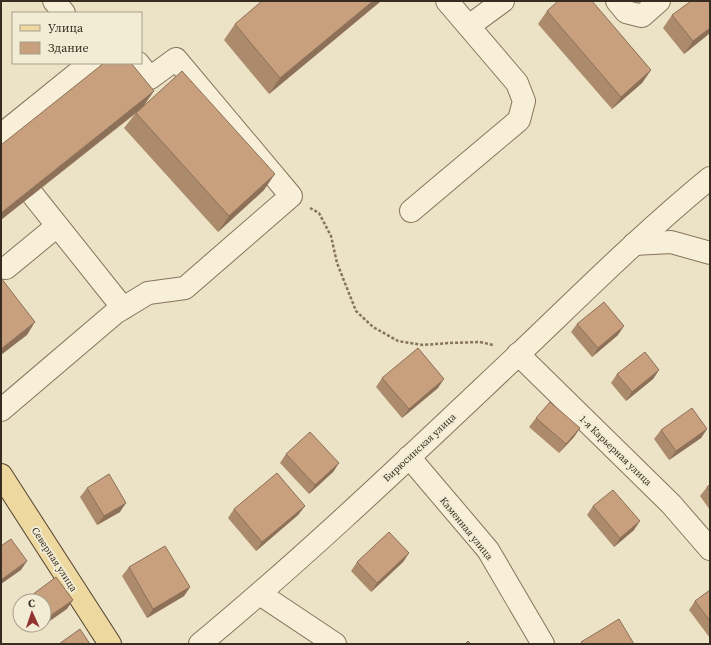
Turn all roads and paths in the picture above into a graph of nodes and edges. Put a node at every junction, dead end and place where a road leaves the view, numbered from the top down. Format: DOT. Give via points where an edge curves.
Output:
graph roads {
  1 [pos="54,1"];
  2 [pos="447,1"];
  3 [pos="503,1"];
  4 [pos="617,1"];
  5 [pos="659,1"];
  6 [pos="63,12"];
  7 [pos="469,26"];
  8 [pos="89,64"];
  9 [pos="139,64"];
  10 [pos="1,135"];
  11 [pos="1,155"];
  12 [pos="710,178"];
  13 [pos="291,196"];
  14 [pos="411,211"];
  15 [pos="57,226"];
  16 [pos="634,244"];
  17 [pos="710,253"];
  18 [pos="6,268"];
  19 [pos="122,308"];
  20 [pos="518,354"];
  21 [pos="1,410"];
  22 [pos="409,458"];
  23 [pos="1,475"];
  24 [pos="710,549"];
  25 [pos="260,594"];
  26 [pos="110,644"];
  27 [pos="200,644"];
  28 [pos="335,644"];
  29 [pos="543,644"];
  1 -- 6 [label="street"];
  2 -- 7 [label="street"];
  3 -- 7 [label="street"];
  4 -- 5 [label="street" via="626,12 642,16"];
  7 -- 14 [label="street" via="517,83 524,101 519,120"];
  8 -- 10 [label="street"];
  9 -- 13 [label="street" via="150,78 176,59"];
  11 -- 15 [label="street"];
  12 -- 16 [label="street, Бирюсинская улица"];
  13 -- 19 [label="street" via="185,288 148,293"];
  13 -- 20 [label="path" via="319,213 331,236 337,263 356,310 373,327 398,341 423,345 480,342 500,346"];
  15 -- 18 [label="street"];
  15 -- 19 [label="street"];
  16 -- 17 [label="street" via="671,242"];
  16 -- 20 [label="street, Бирюсинская улица"];
  19 -- 21 [label="street"];
  20 -- 22 [label="street, Бирюсинская улица"];
  20 -- 24 [label="street, 1-я Карьерная улица" via="671,504"];
  22 -- 25 [label="street, Бирюсинская улица"];
  22 -- 29 [label="street, Каменная улица" via="488,550"];
  23 -- 26 [label="main road, Северная улица"];
  25 -- 27 [label="street, Бирюсинская улица"];
  25 -- 28 [label="street"];
}
